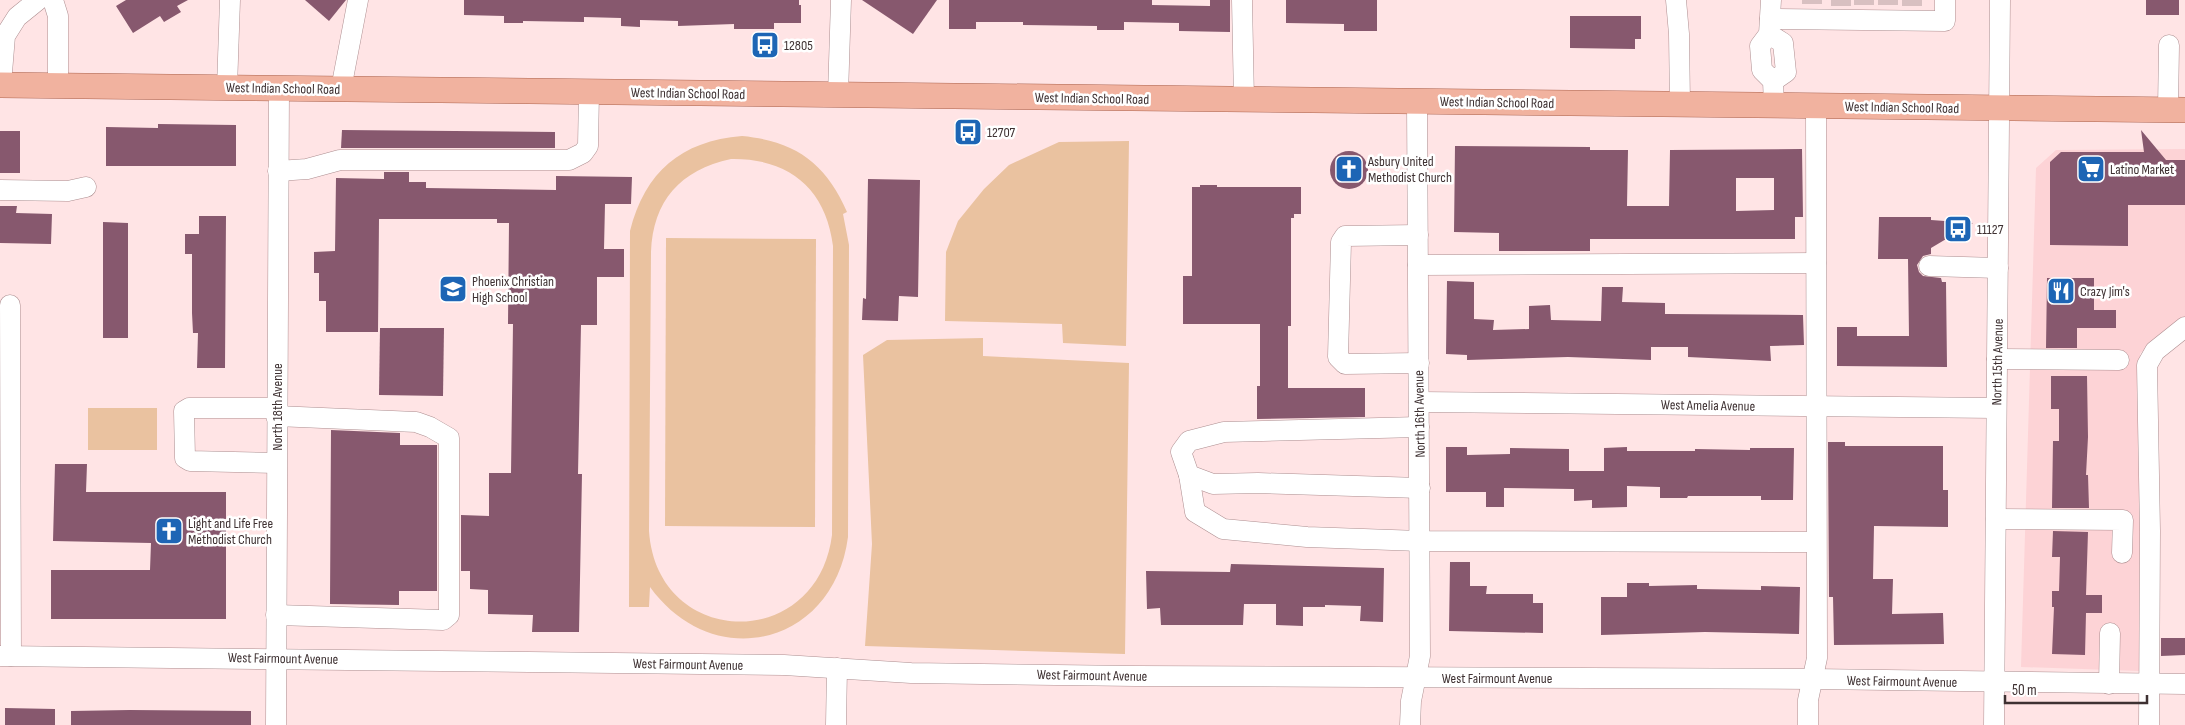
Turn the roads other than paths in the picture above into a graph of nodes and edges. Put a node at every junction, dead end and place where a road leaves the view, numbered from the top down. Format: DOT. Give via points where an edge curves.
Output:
graph roads {
  1 [pos="38,0"];
  2 [pos="53,0"];
  3 [pos="230,0"];
  4 [pos="358,0"];
  5 [pos="841,0"];
  6 [pos="1242,0"];
  7 [pos="1676,0"];
  8 [pos="1945,0"];
  9 [pos="2000,0"];
  10 [pos="1770,18"];
  11 [pos="2169,45"];
  12 [pos="1,85"];
  13 [pos="58,86"];
  14 [pos="227,88"];
  15 [pos="279,88"];
  16 [pos="341,89"];
  17 [pos="589,92"];
  18 [pos="838,95"];
  19 [pos="1244,100"];
  20 [pos="1418,102"];
  21 [pos="1680,104"];
  22 [pos="1774,105"];
  23 [pos="1816,106"];
  24 [pos="2000,108"];
  25 [pos="2177,109"];
  26 [pos="278,171"];
  27 [pos="86,187"];
  28 [pos="0,190"];
  29 [pos="1418,235"];
  30 [pos="1816,263"];
  31 [pos="1418,266"];
  32 [pos="1929,266"];
  33 [pos="1998,268"];
  34 [pos="10,305"];
  35 [pos="2185,327"];
  36 [pos="1997,359"];
  37 [pos="2119,360"];
  38 [pos="1419,362"];
  39 [pos="1419,402"];
  40 [pos="1816,406"];
  41 [pos="1996,408"];
  42 [pos="277,412"];
  43 [pos="1419,427"];
  44 [pos="276,463"];
  45 [pos="1189,474"];
  46 [pos="1420,488"];
  47 [pos="1996,519"];
  48 [pos="1420,541"];
  49 [pos="1816,542"];
  50 [pos="2122,553"];
  51 [pos="276,615"];
  52 [pos="2110,633"];
  53 [pos="6,656"];
  54 [pos="276,658"];
  55 [pos="837,668"];
  56 [pos="1417,677"];
  57 [pos="1813,679"];
  58 [pos="1994,682"];
  59 [pos="2109,684"];
  60 [pos="2149,684"];
  61 [pos="2185,684"];
  62 [pos="276,725"];
  63 [pos="836,725"];
  64 [pos="1410,725"];
  65 [pos="1808,725"];
  66 [pos="1994,725"];
  67 [pos="2149,725"];
  1 -- 12 [label="street" via="17,17 5,36"];
  2 -- 13 [label="street" via="58,16"];
  3 -- 14 [label="street"];
  4 -- 16 [label="street"];
  5 -- 18 [label="street"];
  6 -- 19 [label="street"];
  7 -- 21 [label="street"];
  8 -- 10 [label="street" via="1945,21 1912,13 1812,12"];
  9 -- 24 [label="street, North 15th Avenue"];
  10 -- 22 [label="street" via="1783,43 1786,62 1786,72 1773,80"];
  11 -- 25 [label="street"];
  12 -- 13 [label="main road, West Indian School Road"];
  13 -- 14 [label="main road, West Indian School Road"];
  14 -- 15 [label="main road, West Indian School Road"];
  15 -- 16 [label="main road, West Indian School Road"];
  15 -- 26 [label="street, North 18th Avenue"];
  16 -- 17 [label="main road, West Indian School Road"];
  17 -- 18 [label="main road, West Indian School Road"];
  17 -- 26 [label="street" via="588,146 583,153 568,160 340,160 307,169"];
  18 -- 19 [label="main road, West Indian School Road"];
  19 -- 20 [label="main road, West Indian School Road"];
  20 -- 21 [label="main road, West Indian School Road"];
  20 -- 29 [label="street, North 16th Avenue"];
  21 -- 22 [label="main road, West Indian School Road"];
  22 -- 23 [label="main road, West Indian School Road"];
  23 -- 24 [label="main road, West Indian School Road"];
  23 -- 30 [label="street"];
  24 -- 25 [label="main road, West Indian School Road"];
  24 -- 33 [label="street, North 15th Avenue"];
  26 -- 42 [label="street, North 18th Avenue"];
  27 -- 28 [label="street" via="68,191"];
  29 -- 31 [label="street, North 16th Avenue"];
  29 -- 38 [label="street" via="1345,236 1341,242 1338,357 1345,364"];
  30 -- 31 [label="street"];
  30 -- 40 [label="street"];
  31 -- 38 [label="street, North 16th Avenue"];
  32 -- 33 [label="street"];
  33 -- 36 [label="street, North 15th Avenue"];
  34 -- 53 [label="street"];
  35 -- 60 [label="street" via="2155,351 2147,365"];
  36 -- 37 [label="street"];
  36 -- 41 [label="street, North 15th Avenue"];
  38 -- 39 [label="street, North 16th Avenue"];
  39 -- 40 [label="street, West Amelia Avenue"];
  39 -- 43 [label="street, North 16th Avenue"];
  40 -- 41 [label="street, West Amelia Avenue"];
  40 -- 49 [label="street"];
  41 -- 47 [label="street, North 15th Avenue"];
  42 -- 44 [label="street, North 18th Avenue"];
  42 -- 44 [label="street" via="189,408 184,411 184,458 190,461"];
  42 -- 51 [label="street" via="416,422 450,438 450,615 443,620"];
  43 -- 45 [label="street" via="1224,432 1189,441 1182,452"];
  43 -- 46 [label="street, North 16th Avenue"];
  44 -- 51 [label="street, North 18th Avenue"];
  45 -- 46 [label="street" via="1212,484"];
  45 -- 48 [label="street" via="1195,512 1223,529 1307,537"];
  46 -- 48 [label="street, North 16th Avenue"];
  47 -- 50 [label="street" via="2123,520"];
  47 -- 58 [label="street, North 15th Avenue"];
  48 -- 49 [label="street"];
  48 -- 56 [label="street, North 16th Avenue" via="1420,656"];
  49 -- 57 [label="street" via="1818,658"];
  51 -- 54 [label="street, North 18th Avenue"];
  52 -- 59 [label="street"];
  53 -- 54 [label="street, West Fairmount Avenue"];
  54 -- 55 [label="street, West Fairmount Avenue"];
  54 -- 62 [label="street, North 18th Avenue"];
  55 -- 56 [label="street, West Fairmount Avenue" via="950,673"];
  55 -- 63 [label="street"];
  56 -- 57 [label="street, West Fairmount Avenue"];
  56 -- 64 [label="street, North 16th Avenue"];
  57 -- 58 [label="street, West Fairmount Avenue"];
  57 -- 65 [label="street" via="1808,700"];
  58 -- 59 [label="street, West Fairmount Avenue"];
  58 -- 66 [label="street, North 15th Avenue"];
  59 -- 60 [label="street, West Fairmount Avenue"];
  60 -- 61 [label="street, West Fairmount Avenue"];
  60 -- 67 [label="street"];
}
